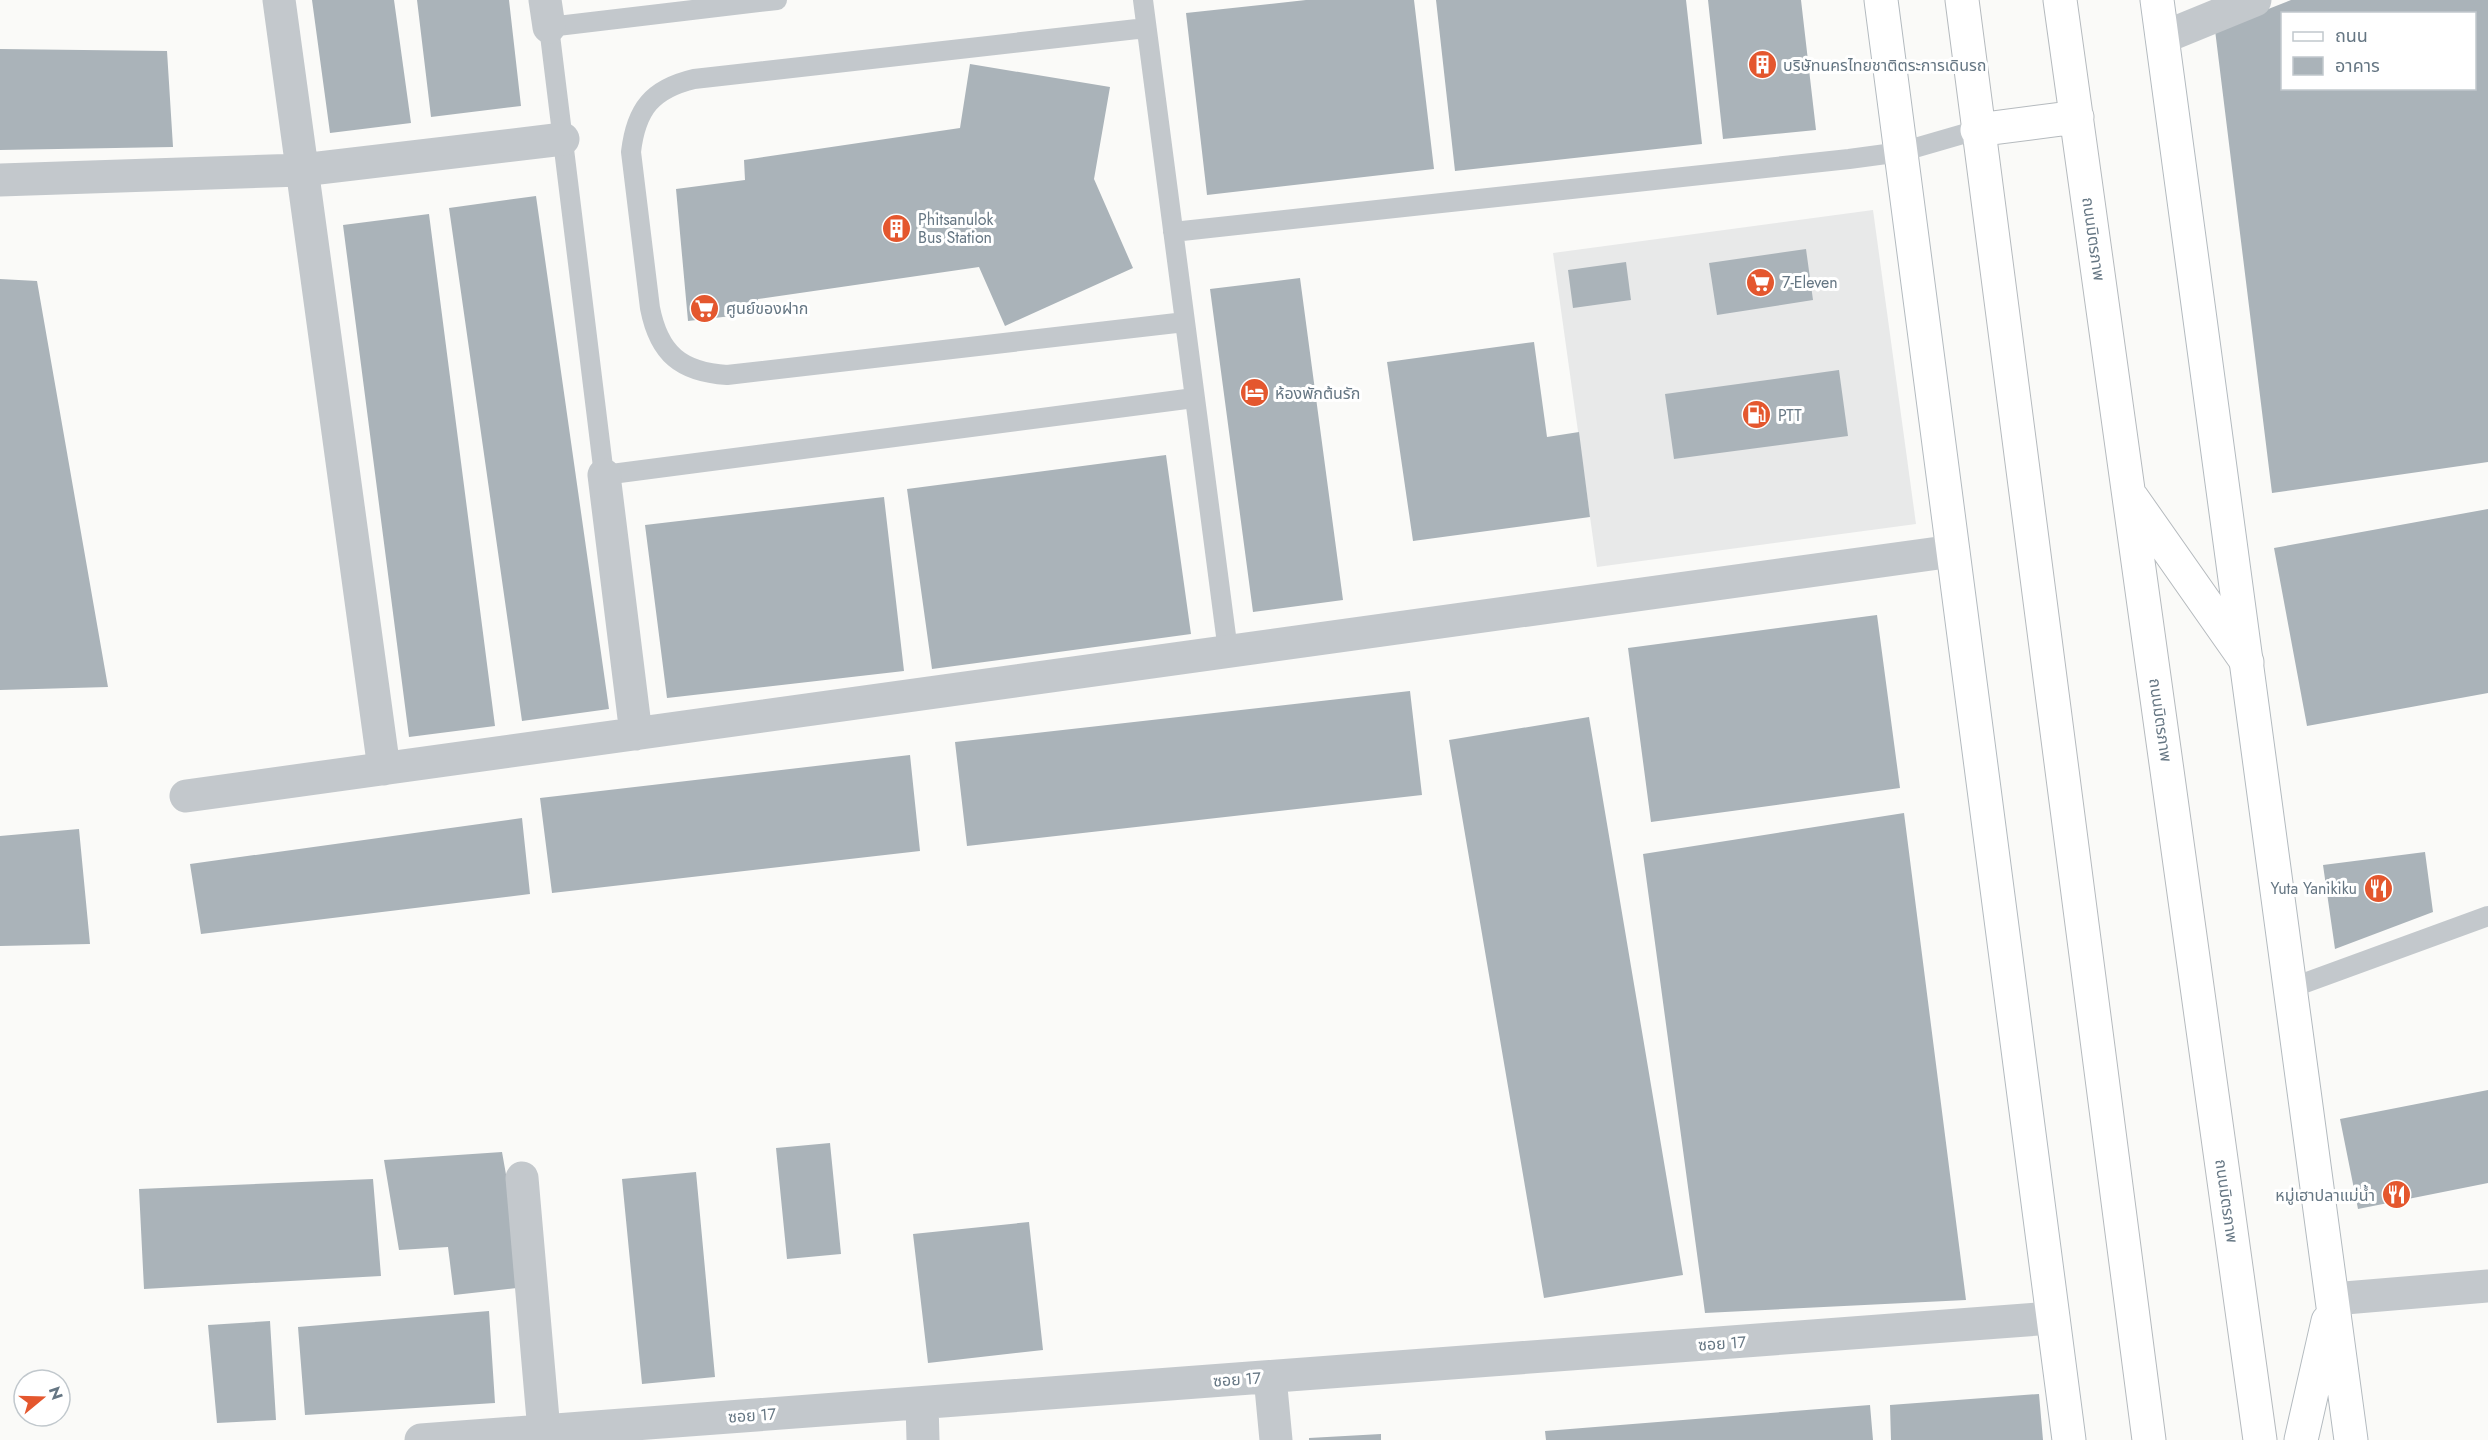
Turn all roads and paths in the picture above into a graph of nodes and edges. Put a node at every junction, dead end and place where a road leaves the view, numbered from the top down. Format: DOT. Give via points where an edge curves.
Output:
graph roads {
  1 [pos="279,0"];
  2 [pos="777,0"];
  3 [pos="1143,0"];
  4 [pos="1881,0"];
  5 [pos="1962,0"];
  6 [pos="2060,0"];
  7 [pos="2157,0"];
  8 [pos="2255,0"];
  9 [pos="547,14"];
  10 [pos="1146,28"];
  11 [pos="2162,38"];
  12 [pos="2077,117"];
  13 [pos="1977,130"];
  14 [pos="563,139"];
  15 [pos="1901,152"];
  16 [pos="302,170"];
  17 [pos="0,180"];
  18 [pos="1173,232"];
  19 [pos="1185,322"];
  20 [pos="1194,398"];
  21 [pos="604,475"];
  22 [pos="2129,494"];
  23 [pos="1953,550"];
  24 [pos="1228,651"];
  25 [pos="2247,662"];
  26 [pos="636,734"];
  27 [pos="384,769"];
  28 [pos="186,796"];
  29 [pos="2488,916"];
  30 [pos="2291,987"];
  31 [pos="522,1178"];
  32 [pos="2488,1286"];
  33 [pos="2333,1299"];
  34 [pos="2053,1318"];
  35 [pos="1270,1377"];
  36 [pos="922,1403"];
  37 [pos="544,1431"];
  38 [pos="635,1432"];
  39 [pos="421,1440"];
  40 [pos="923,1440"];
  41 [pos="1276,1440"];
  42 [pos="2069,1440"];
  43 [pos="2149,1440"];
  44 [pos="2260,1440"];
  45 [pos="2301,1440"];
  46 [pos="2351,1440"];
  1 -- 16 [label="street"];
  2 -- 9 [label="lane"];
  3 -- 10 [label="lane"];
  4 -- 15 [label="main road"];
  5 -- 13 [label="main road"];
  6 -- 12 [label="main road, ถนนมิตรภาพ"];
  7 -- 11 [label="main road"];
  8 -- 11 [label="street"];
  9 -- 14 [label="lane"];
  10 -- 18 [label="lane"];
  10 -- 19 [label="lane" via="694,79 656,94 642,111 634,131 632,152 650,309 655,330 667,351 684,365 705,374 727,375"];
  11 -- 25 [label="main road"];
  12 -- 13 [label="main road"];
  12 -- 22 [label="main road, ถนนมิตรภาพ"];
  13 -- 15 [label="lane"];
  13 -- 43 [label="main road"];
  14 -- 16 [label="street"];
  14 -- 21 [label="lane"];
  15 -- 18 [label="lane"];
  15 -- 23 [label="main road"];
  16 -- 17 [label="street"];
  16 -- 27 [label="street"];
  18 -- 19 [label="lane"];
  19 -- 20 [label="lane"];
  20 -- 21 [label="lane"];
  20 -- 24 [label="lane"];
  21 -- 26 [label="street"];
  22 -- 25 [label="main road"];
  22 -- 44 [label="main road, ถนนมิตรภาพ"];
  23 -- 24 [label="street"];
  23 -- 34 [label="main road"];
  24 -- 26 [label="street"];
  25 -- 30 [label="main road"];
  26 -- 27 [label="street"];
  27 -- 28 [label="street"];
  29 -- 30 [label="lane"];
  30 -- 33 [label="main road"];
  31 -- 37 [label="street"];
  32 -- 33 [label="street"];
  33 -- 45 [label="main road"];
  33 -- 46 [label="main road"];
  34 -- 35 [label="street, ซอย 17"];
  34 -- 42 [label="main road"];
  35 -- 36 [label="street, ซอย 17"];
  35 -- 41 [label="street"];
  36 -- 38 [label="street, ซอย 17"];
  36 -- 40 [label="street"];
  37 -- 38 [label="street, ซอย 17"];
  37 -- 39 [label="street, ซอย 17"];
}
